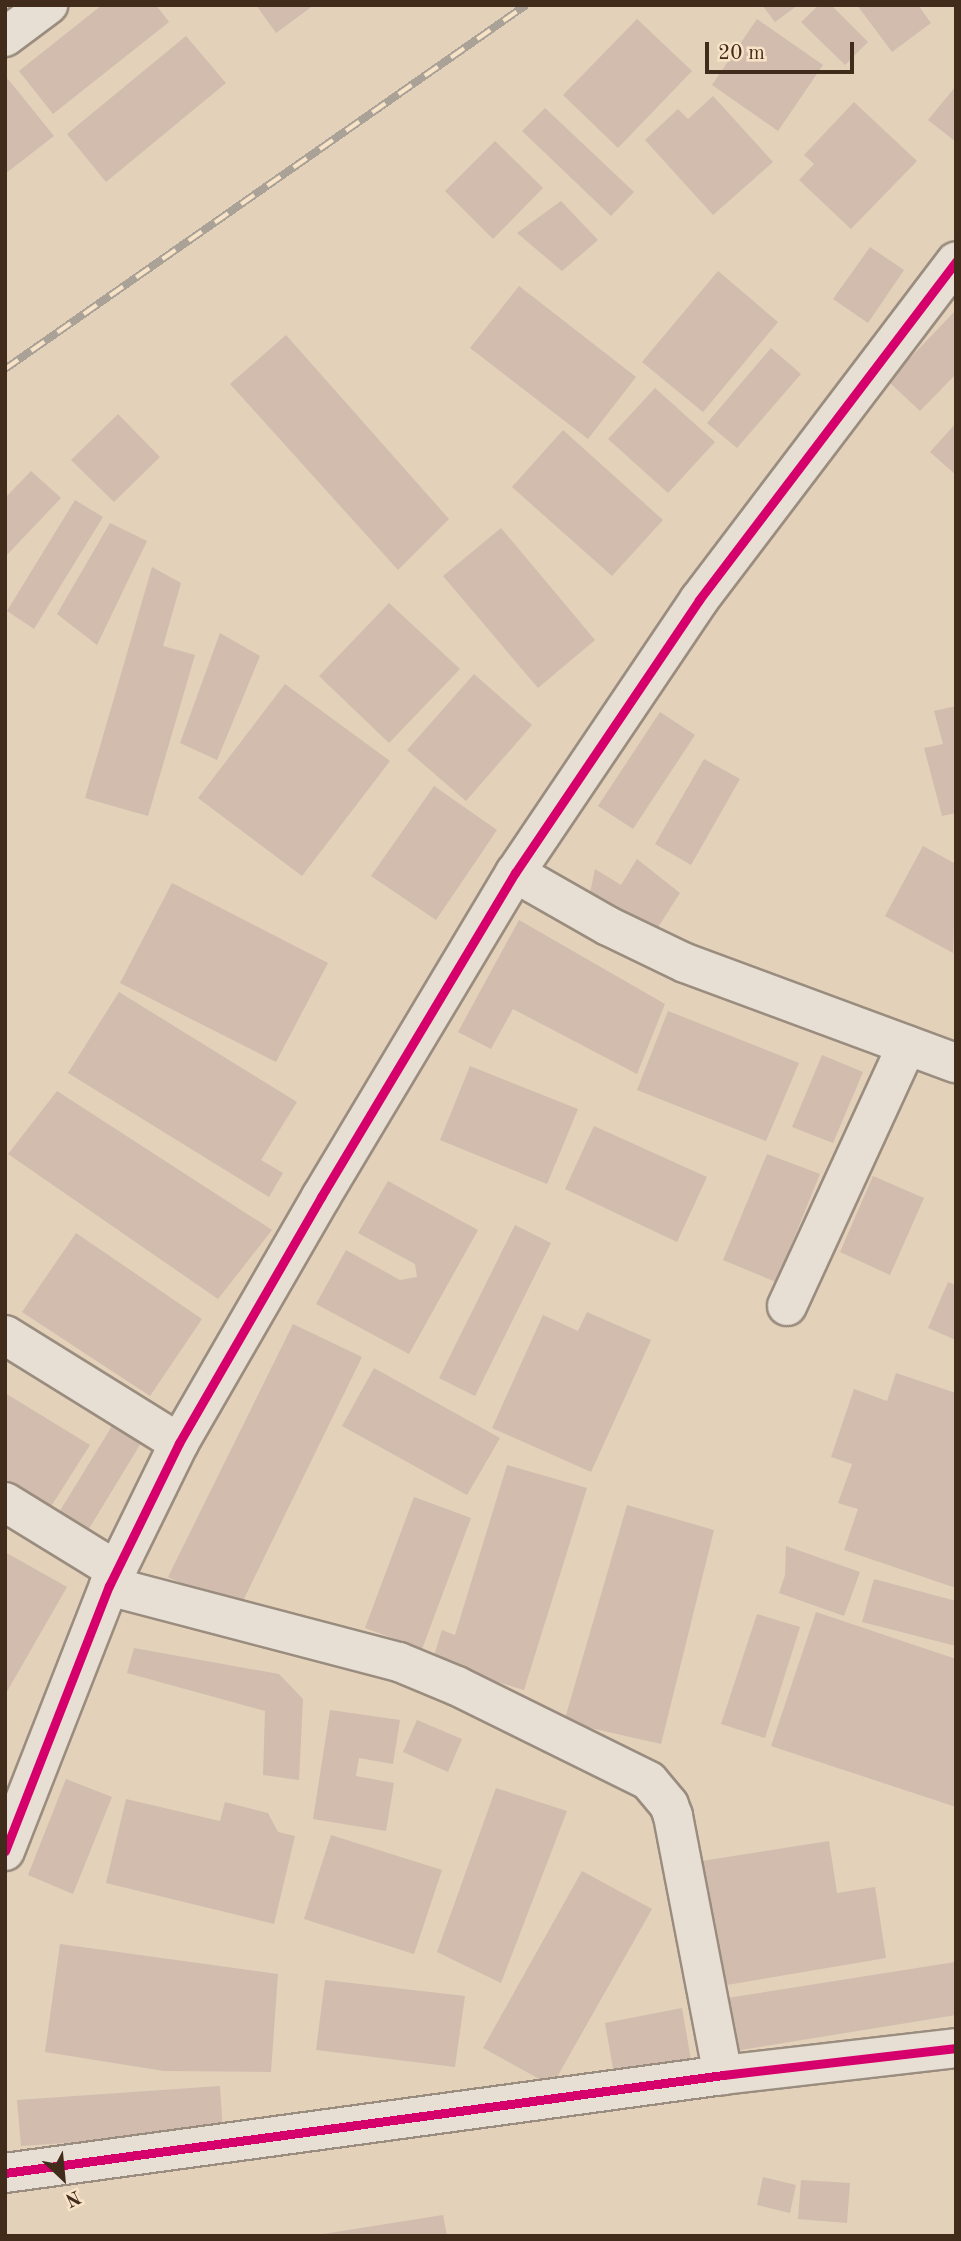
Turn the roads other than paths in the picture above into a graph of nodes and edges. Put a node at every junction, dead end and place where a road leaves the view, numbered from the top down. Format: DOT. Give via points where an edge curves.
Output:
graph roads {
  1 [pos="48,5"];
  2 [pos="5,37"];
  3 [pos="956,261"];
  4 [pos="515,873"];
  5 [pos="907,1045"];
  6 [pos="956,1063"];
  7 [pos="787,1306"];
  8 [pos="5,1335"];
  9 [pos="178,1443"];
  10 [pos="5,1502"];
  11 [pos="113,1579"];
  12 [pos="5,1851"];
  13 [pos="956,2048"];
  14 [pos="723,2075"];
  15 [pos="5,2173"];
  1 -- 2 [label="street"];
  3 -- 4 [label="street" via="698,600"];
  4 -- 5 [label="street" via="685,963"];
  4 -- 9 [label="street"];
  5 -- 6 [label="street"];
  5 -- 7 [label="street"];
  8 -- 9 [label="street"];
  9 -- 11 [label="street"];
  10 -- 11 [label="street"];
  11 -- 12 [label="street"];
  11 -- 14 [label="street" via="399,1662 649,1782 673,1816"];
  13 -- 14 [label="street"];
  14 -- 15 [label="street"];
}
